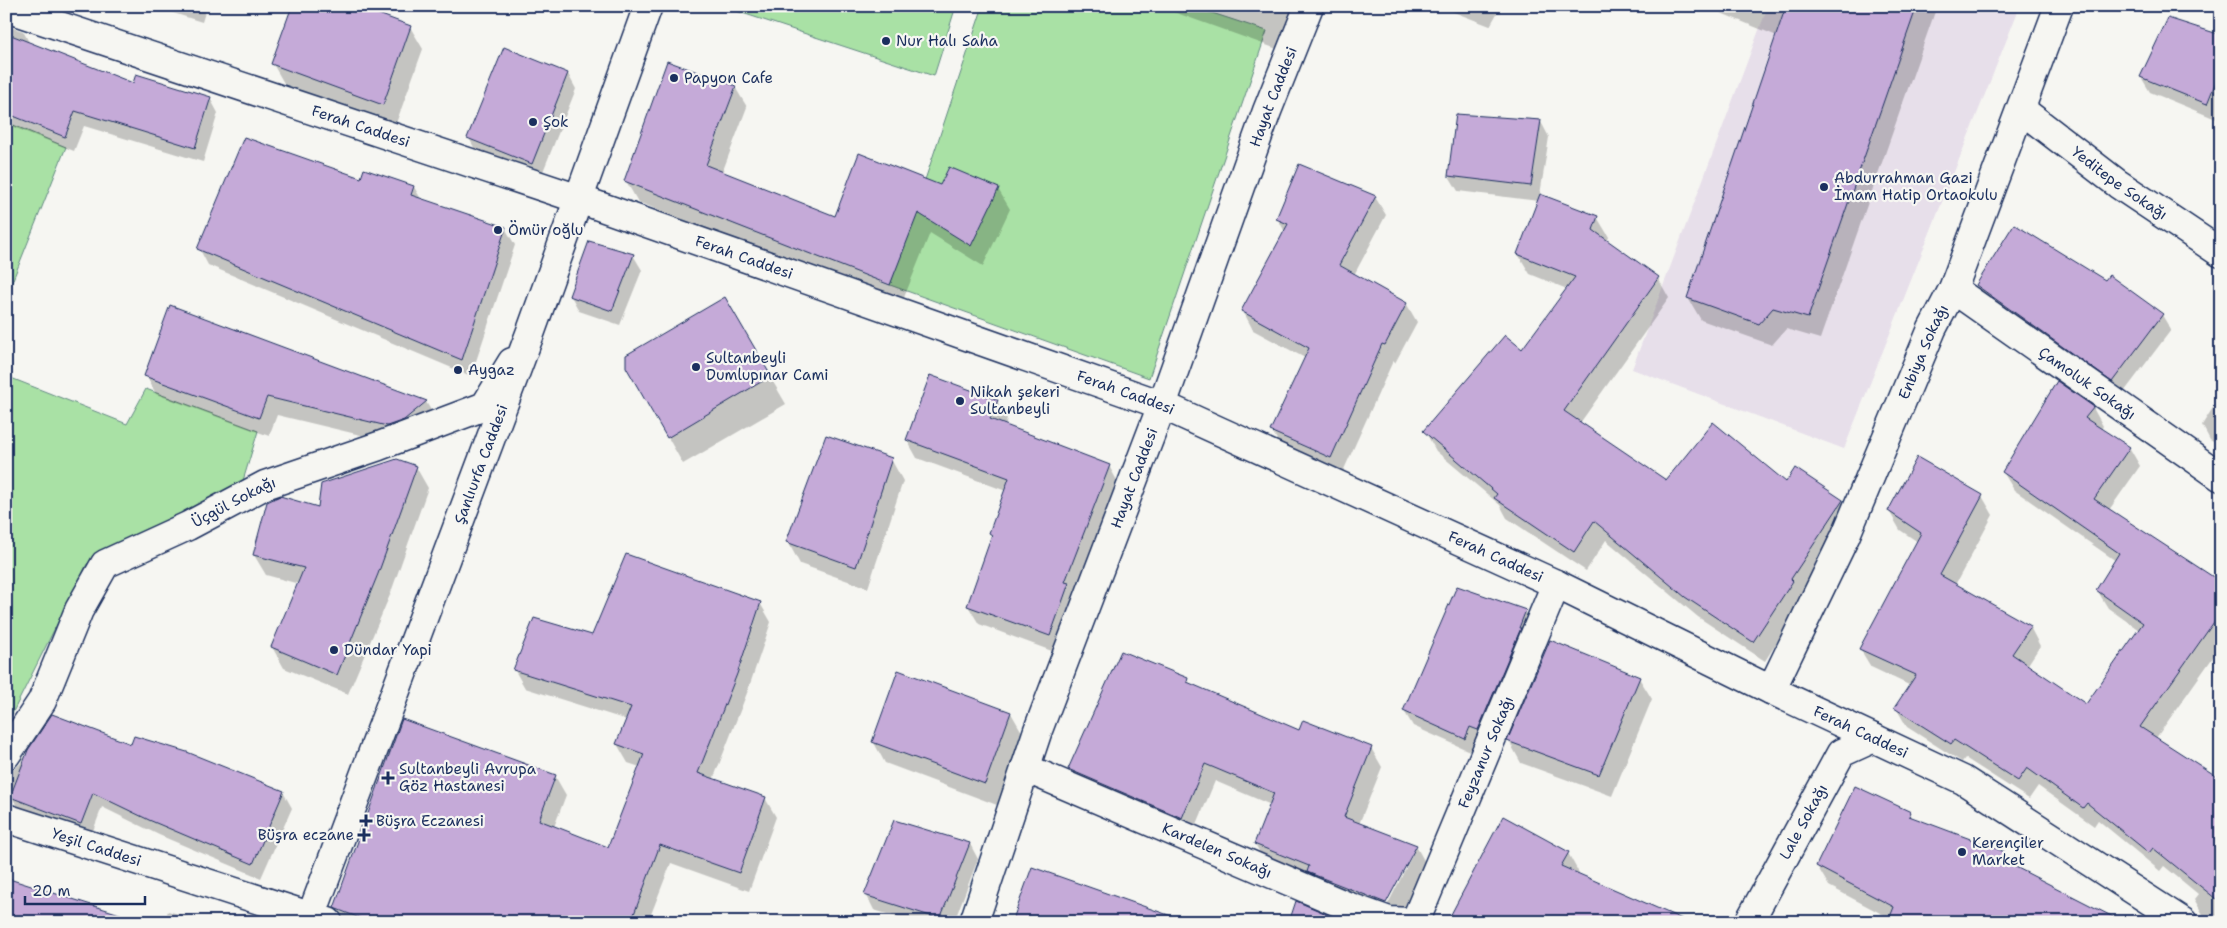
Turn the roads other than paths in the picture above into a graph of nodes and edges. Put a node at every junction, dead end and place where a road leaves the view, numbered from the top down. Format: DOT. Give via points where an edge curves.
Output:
graph roads {
  1 [pos="648,6"];
  2 [pos="1309,6"];
  3 [pos="2058,6"];
  4 [pos="6,8"];
  5 [pos="2022,110"];
  6 [pos="579,199"];
  7 [pos="2221,254"];
  8 [pos="1953,289"];
  9 [pos="531,331"];
  10 [pos="1162,405"];
  11 [pos="2221,477"];
  12 [pos="1556,584"];
  13 [pos="1771,690"];
  14 [pos="1874,738"];
  15 [pos="6,756"];
  16 [pos="1025,768"];
  17 [pos="6,818"];
  18 [pos="316,920"];
  19 [pos="974,922"];
  20 [pos="1411,922"];
  21 [pos="1415,922"];
  22 [pos="1749,922"];
  23 [pos="2183,922"];
  1 -- 6 [label="street, Şanlıurfa Caddesi"];
  2 -- 10 [label="street, Hayat Caddesi" via="1267,110"];
  3 -- 5 [label="street, Enbiya Sokağı"];
  4 -- 6 [label="street, Ferah Caddesi"];
  5 -- 7 [label="street, Yeditepe Sokağı" via="2118,184"];
  5 -- 8 [label="street, Enbiya Sokağı"];
  6 -- 9 [label="street, Şanlıurfa Caddesi"];
  6 -- 10 [label="street, Ferah Caddesi"];
  8 -- 11 [label="street, Çamoluk Sokağı"];
  8 -- 13 [label="street, Enbiya Sokağı" via="1932,329 1845,537"];
  9 -- 15 [label="street, Üçgül Sokağı" via="485,406 265,485 188,526 105,564 79,610 42,701"];
  9 -- 18 [label="street, Şanlıurfa Caddesi"];
  10 -- 12 [label="street, Ferah Caddesi"];
  10 -- 16 [label="street, Hayat Caddesi"];
  12 -- 13 [label="street, Ferah Caddesi"];
  12 -- 21 [label="street, Feyzanur Sokağı"];
  13 -- 14 [label="street, Ferah Caddesi"];
  14 -- 22 [label="street, Lale Sokağı" via="1841,753"];
  14 -- 23 [label="street, Ferah Caddesi" via="1963,780"];
  16 -- 19 [label="street, Hayat Caddesi"];
  16 -- 20 [label="street, Kardelen Sokağı" via="1347,906 1389,921"];
  17 -- 18 [label="street, Yeşil Caddesi"];
}
